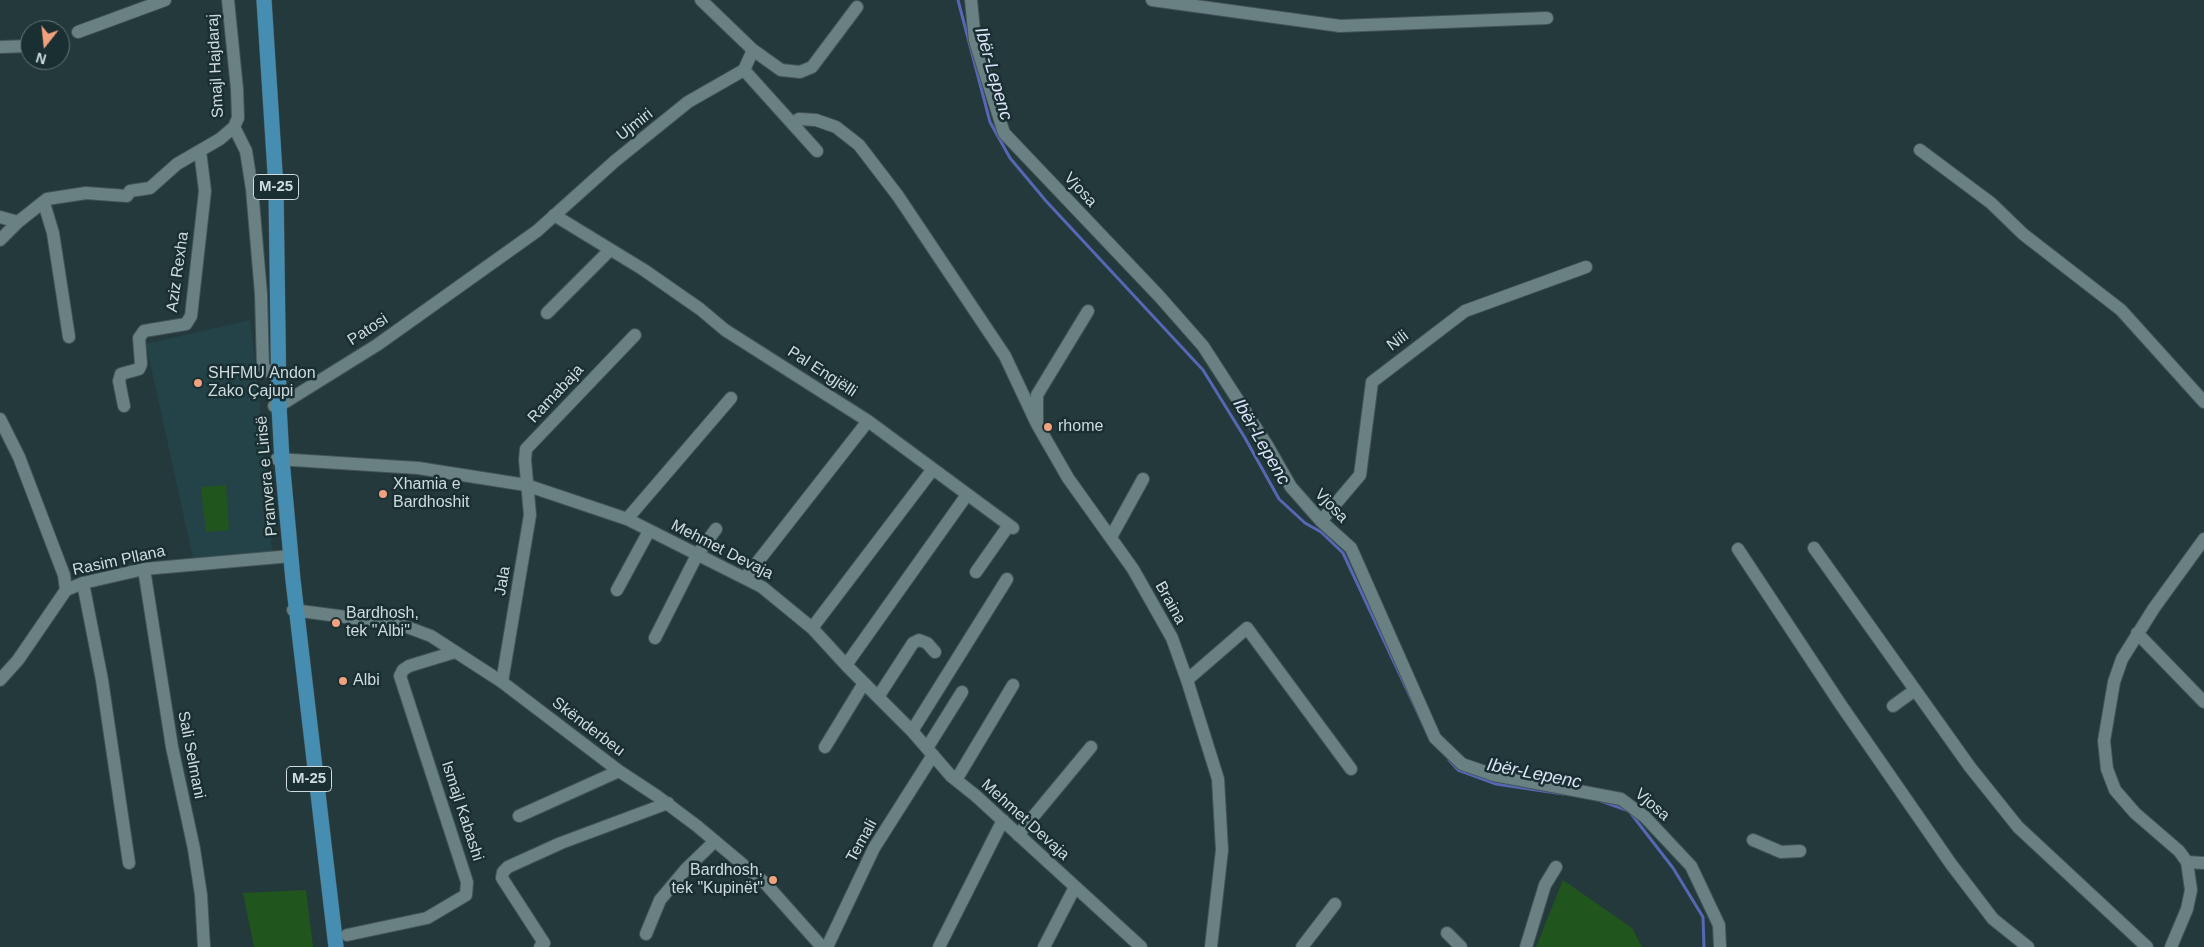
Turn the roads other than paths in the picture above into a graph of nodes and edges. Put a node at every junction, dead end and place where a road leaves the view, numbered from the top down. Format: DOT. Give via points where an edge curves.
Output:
graph roads {
  1 [pos="165,0"];
  2 [pos="228,0"];
  3 [pos="258,0"];
  4 [pos="264,0"];
  5 [pos="701,0"];
  6 [pos="971,0"];
  7 [pos="1152,0"];
  8 [pos="857,7"];
  9 [pos="1547,18"];
  10 [pos="78,32"];
  11 [pos="20,46"];
  12 [pos="0,47"];
  13 [pos="753,50"];
  14 [pos="744,70"];
  15 [pos="792,123"];
  16 [pos="234,127"];
  17 [pos="1920,150"];
  18 [pos="200,151"];
  19 [pos="817,151"];
  20 [pos="44,203"];
  21 [pos="554,216"];
  22 [pos="0,217"];
  23 [pos="18,222"];
  24 [pos="0,240"];
  25 [pos="609,251"];
  26 [pos="1586,267"];
  27 [pos="1088,312"];
  28 [pos="547,313"];
  29 [pos="634,335"];
  30 [pos="69,337"];
  31 [pos="274,375"];
  32 [pos="731,398"];
  33 [pos="2204,402"];
  34 [pos="124,406"];
  35 [pos="276,406"];
  36 [pos="0,419"];
  37 [pos="868,421"];
  38 [pos="1037,424"];
  39 [pos="279,460"];
  40 [pos="934,469"];
  41 [pos="1143,479"];
  42 [pos="526,485"];
  43 [pos="964,499"];
  44 [pos="627,519"];
  45 [pos="1321,521"];
  46 [pos="716,529"];
  47 [pos="649,531"];
  48 [pos="1111,537"];
  49 [pos="2204,539"];
  50 [pos="1814,548"];
  51 [pos="1738,549"];
  52 [pos="697,555"];
  53 [pos="289,557"];
  54 [pos="144,569"];
  55 [pos="976,572"];
  56 [pos="745,578"];
  57 [pos="1007,579"];
  58 [pos="83,584"];
  59 [pos="66,590"];
  60 [pos="617,590"];
  61 [pos="295,610"];
  62 [pos="812,628"];
  63 [pos="2137,633"];
  64 [pos="655,638"];
  65 [pos="455,652"];
  66 [pos="936,652"];
  67 [pos="846,665"];
  68 [pos="0,680"];
  69 [pos="1187,680"];
  70 [pos="502,682"];
  71 [pos="864,683"];
  72 [pos="1013,685"];
  73 [pos="1915,690"];
  74 [pos="962,692"];
  75 [pos="878,697"];
  76 [pos="2204,702"];
  77 [pos="1893,706"];
  78 [pos="912,730"];
  79 [pos="826,747"];
  80 [pos="1091,747"];
  81 [pos="930,751"];
  82 [pos="1352,769"];
  83 [pos="619,771"];
  84 [pos="956,780"];
  85 [pos="668,803"];
  86 [pos="519,816"];
  87 [pos="1002,820"];
  88 [pos="1018,835"];
  89 [pos="1753,840"];
  90 [pos="715,841"];
  91 [pos="1800,851"];
  92 [pos="2187,862"];
  93 [pos="129,863"];
  94 [pos="2204,863"];
  95 [pos="1556,867"];
  96 [pos="1074,887"];
  97 [pos="1335,904"];
  98 [pos="1447,933"];
  99 [pos="646,934"];
  100 [pos="347,935"];
  101 [pos="204,947"];
  102 [pos="326,947"];
  103 [pos="336,947"];
  104 [pos="540,947"];
  105 [pos="822,947"];
  106 [pos="827,947"];
  107 [pos="939,947"];
  108 [pos="1044,947"];
  109 [pos="1141,947"];
  110 [pos="1211,947"];
  111 [pos="1302,947"];
  112 [pos="1462,947"];
  113 [pos="1526,947"];
  114 [pos="1720,947"];
  115 [pos="2028,947"];
  116 [pos="2147,947"];
  117 [pos="2171,947"];
  1 -- 10 [label="street"];
  2 -- 16 [label="street, Smajl Hajdaraj" via="237,89 238,118"];
  3 -- 31 [label="main road, Pranvera e Lirisë / M-25" via="269,146"];
  4 -- 35 [label="main road, Pranvera e Lirisë / M-25" via="278,231"];
  5 -- 13 [label="street"];
  6 -- 45 [label="street, Vjosa" via="975,40 1004,133 1203,346 1291,487"];
  7 -- 9 [label="street" via="1340,26"];
  8 -- 13 [label="street" via="812,67 806,70 781,70"];
  11 -- 12 [label="street"];
  13 -- 14 [label="street"];
  14 -- 15 [label="street"];
  14 -- 21 [label="street, Ujmiri" via="688,102"];
  15 -- 19 [label="street"];
  15 -- 38 [label="street" via="799,119 816,120 836,127 859,145 898,196 1005,356"];
  16 -- 18 [label="street, Smajl Hajdaraj"];
  16 -- 31 [label="street" via="246,151 252,189 261,294 263,367"];
  17 -- 33 [label="street" via="1991,203 2023,234 2121,310"];
  18 -- 20 [label="street, Smajl Hajdaraj" via="177,164 150,188 130,192 127,196 86,193 48,199"];
  18 -- 34 [label="street, Aziz Rexha" via="205,191 191,316 186,324 144,330 139,338 139,369 121,374 119,381"];
  20 -- 23 [label="street, Smajl Hajdaraj"];
  20 -- 30 [label="street" via="53,233"];
  21 -- 25 [label="street, Pal Engjëlli"];
  21 -- 35 [label="street, Patosi" via="538,231 377,345"];
  22 -- 23 [label="street"];
  23 -- 24 [label="street, Smajl Hajdaraj"];
  25 -- 28 [label="street"];
  25 -- 37 [label="street, Pal Engjëlli" via="644,270 725,330"];
  26 -- 45 [label="street, Nili" via="1465,310 1372,382 1360,475"];
  27 -- 38 [label="street, Braina" via="1037,395"];
  29 -- 42 [label="street, Ramabaja" via="526,449"];
  31 -- 35 [label="main road, Pranvera e Lirisë / M-25"];
  32 -- 44 [label="street"];
  35 -- 39 [label="main road, Pranvera e Lirisë / M-25"];
  36 -- 59 [label="street" via="19,457 64,575"];
  37 -- 40 [label="street, Pal Engjëlli"];
  37 -- 56 [label="street"];
  38 -- 48 [label="street, Braina" via="1068,478"];
  39 -- 42 [label="street, Mehmet Devaja" via="418,468"];
  39 -- 53 [label="main road, Pranvera e Lirisë / M-25"];
  40 -- 55 [label="street, Pal Engjëlli" via="1011,526"];
  40 -- 62 [label="street"];
  41 -- 48 [label="street"];
  42 -- 44 [label="street, Mehmet Devaja"];
  42 -- 70 [label="street, Jala" via="530,515"];
  43 -- 67 [label="street"];
  44 -- 47 [label="street, Mehmet Devaja"];
  45 -- 114 [label="street, Vjosa" via="1351,548 1435,738 1462,764 1494,775 1622,799 1645,817 1690,866 1718,925"];
  46 -- 52 [label="street"];
  47 -- 52 [label="street, Mehmet Devaja"];
  47 -- 60 [label="street"];
  48 -- 69 [label="street, Braina" via="1133,568 1172,638"];
  49 -- 63 [label="street"];
  50 -- 73 [label="street"];
  51 -- 115 [label="street" via="1841,706 1951,864 1994,919"];
  52 -- 56 [label="street, Mehmet Devaja"];
  52 -- 64 [label="street"];
  53 -- 54 [label="street, Rasim Pllana"];
  53 -- 61 [label="main road, Pranvera e Lirisë / M-25"];
  54 -- 58 [label="street, Rasim Pllana"];
  54 -- 101 [label="street, Sali Selmani" via="172,747 194,849"];
  56 -- 62 [label="street, Mehmet Devaja" via="779,600"];
  57 -- 78 [label="street"];
  58 -- 59 [label="street, Rasim Pllana"];
  58 -- 93 [label="street" via="102,680"];
  59 -- 68 [label="street, Rasim Pllana" via="18,660"];
  61 -- 65 [label="street, Skënderbeu" via="399,624 430,636"];
  61 -- 102 [label="main road, Pranvera e Lirisë / M-25"];
  61 -- 103 [label="main road, Pranvera e Lirisë"];
  62 -- 67 [label="street, Mehmet Devaja"];
  63 -- 76 [label="street"];
  63 -- 92 [label="street" via="2122,659 2114,682 2104,741 2107,769 2115,790 2124,801"];
  65 -- 70 [label="street, Skënderbeu"];
  65 -- 100 [label="street, Ismajl Kabashi" via="409,666 400,676 467,882 466,895 427,918"];
  66 -- 75 [label="street" via="919,640 913,643"];
  67 -- 71 [label="street, Mehmet Devaja"];
  69 -- 82 [label="street" via="1247,628"];
  69 -- 110 [label="street, Braina" via="1218,779 1222,850"];
  70 -- 83 [label="street, Skënderbeu"];
  71 -- 75 [label="street, Mehmet Devaja"];
  71 -- 79 [label="street"];
  72 -- 84 [label="street"];
  73 -- 77 [label="street"];
  73 -- 116 [label="street" via="2018,826"];
  74 -- 81 [label="street, Temali"];
  75 -- 78 [label="street, Mehmet Devaja"];
  78 -- 81 [label="street, Mehmet Devaja"];
  80 -- 88 [label="street"];
  81 -- 84 [label="street, Mehmet Devaja"];
  81 -- 106 [label="street, Temali" via="874,848"];
  83 -- 85 [label="street, Skënderbeu"];
  83 -- 86 [label="street"];
  84 -- 87 [label="street, Mehmet Devaja"];
  85 -- 90 [label="street, Skënderbeu"];
  85 -- 104 [label="street" via="561,843 503,872 502,878 544,943"];
  87 -- 88 [label="street, Mehmet Devaja"];
  87 -- 107 [label="street"];
  88 -- 96 [label="street, Mehmet Devaja"];
  89 -- 91 [label="street" via="1781,852"];
  90 -- 99 [label="street" via="660,900"];
  90 -- 105 [label="street, Skënderbeu" via="765,883"];
  92 -- 94 [label="street"];
  92 -- 117 [label="street" via="2191,890 2187,909"];
  95 -- 113 [label="street" via="1545,885"];
  96 -- 108 [label="street"];
  96 -- 109 [label="street, Mehmet Devaja"];
  97 -- 111 [label="street"];
  98 -- 112 [label="street"];
}
